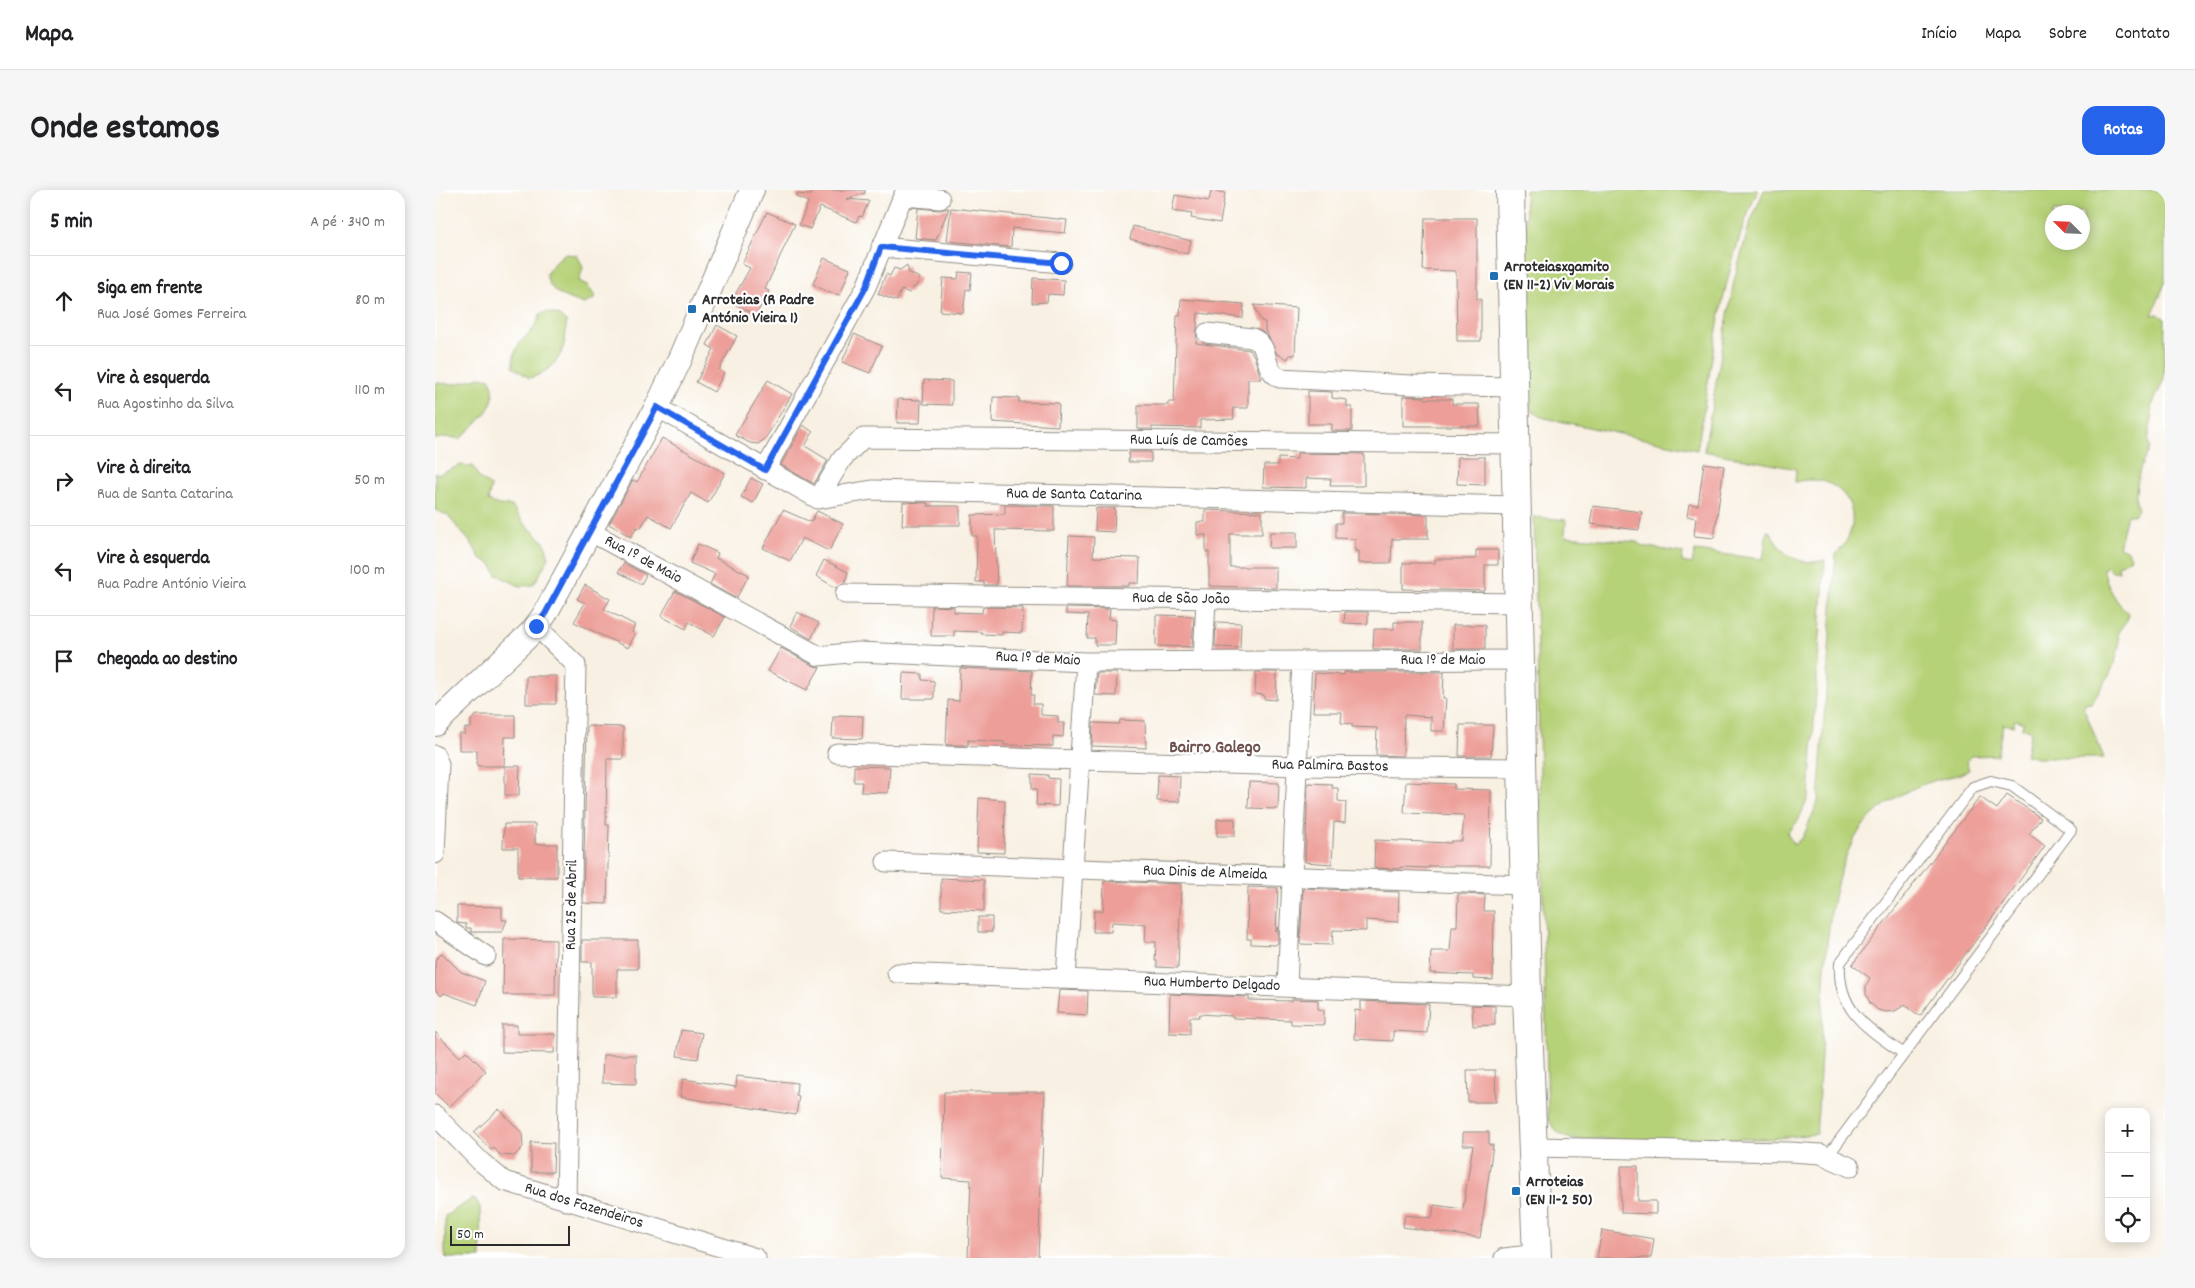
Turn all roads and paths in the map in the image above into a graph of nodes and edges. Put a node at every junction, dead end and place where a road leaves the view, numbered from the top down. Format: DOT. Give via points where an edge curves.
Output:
graph roads {
  1 [pos="752,190"];
  2 [pos="1510,190"];
  3 [pos="940,200"];
  4 [pos="881,247"];
  5 [pos="1061,263"];
  6 [pos="1207,333"];
  7 [pos="1513,387"];
  8 [pos="657,407"];
  9 [pos="1515,444"];
  10 [pos="765,470"];
  11 [pos="818,499"];
  12 [pos="1516,506"];
  13 [pos="589,531"];
  14 [pos="845,594"];
  15 [pos="1206,599"];
  16 [pos="1518,604"];
  17 [pos="536,626"];
  18 [pos="1519,660"];
  19 [pos="1203,661"];
  20 [pos="1302,661"];
  21 [pos="1086,662"];
  22 [pos="435,724"];
  23 [pos="837,753"];
  24 [pos="435,754"];
  25 [pos="1078,760"];
  26 [pos="1297,766"];
  27 [pos="1522,768"];
  28 [pos="435,854"];
  29 [pos="885,862"];
  30 [pos="1072,868"];
  31 [pos="1292,877"];
  32 [pos="1524,885"];
  33 [pos="435,921"];
  34 [pos="486,956"];
  35 [pos="897,973"];
  36 [pos="1066,979"];
  37 [pos="1287,987"];
  38 [pos="1527,996"];
  39 [pos="1904,1054"];
  40 [pos="435,1115"];
  41 [pos="1533,1147"];
  42 [pos="1827,1156"];
  43 [pos="1850,1167"];
  44 [pos="566,1201"];
  45 [pos="1537,1256"];
  46 [pos="756,1258"];
  47 [pos="1504,1258"];
  1 -- 8 [label="street"];
  2 -- 7 [label="main road"];
  3 -- 4 [label="street" via="903,196"];
  4 -- 5 [label="street"];
  4 -- 10 [label="street" via="866,287"];
  6 -- 7 [label="street" via="1258,340 1263,345 1270,370 1280,378"];
  7 -- 9 [label="main road"];
  8 -- 10 [label="street"];
  8 -- 13 [label="street"];
  9 -- 11 [label="street, Rua Luís de Camões" via="863,438 842,459"];
  9 -- 12 [label="main road"];
  10 -- 11 [label="street"];
  11 -- 12 [label="street, Rua de Santa Catarina" via="872,490"];
  12 -- 16 [label="main road"];
  13 -- 17 [label="street"];
  13 -- 21 [label="street, Rua 1º de Maio" via="819,656 858,652"];
  14 -- 15 [label="street, Rua de São João"];
  15 -- 16 [label="street, Rua de São João"];
  15 -- 19 [label="street"];
  16 -- 18 [label="main road"];
  17 -- 22 [label="street"];
  17 -- 44 [label="street, Rua 25 de Abril" via="576,665"];
  18 -- 20 [label="street, Rua 1º de Maio"];
  18 -- 27 [label="main road"];
  19 -- 20 [label="street, Rua 1º de Maio"];
  19 -- 21 [label="street, Rua 1º de Maio"];
  20 -- 26 [label="street"];
  21 -- 25 [label="street"];
  23 -- 25 [label="street, Rua Palmira Bastos"];
  24 -- 28 [label="street" via="439,764"];
  25 -- 26 [label="street, Rua Palmira Bastos"];
  25 -- 30 [label="street"];
  26 -- 27 [label="street, Rua Palmira Bastos"];
  26 -- 31 [label="street"];
  27 -- 32 [label="main road"];
  29 -- 30 [label="street, Rua Dinis de Almeida"];
  30 -- 31 [label="street, Rua Dinis de Almeida"];
  30 -- 36 [label="street"];
  31 -- 32 [label="street, Rua Dinis de Almeida"];
  31 -- 37 [label="street"];
  32 -- 38 [label="main road"];
  33 -- 34 [label="street"];
  35 -- 36 [label="street, Rua Humberto Delgado"];
  36 -- 37 [label="street, Rua Humberto Delgado"];
  37 -- 38 [label="street, Rua Humberto Delgado"];
  38 -- 41 [label="main road"];
  39 -- 39 [label="lane" via="2071,830 2012,786 1991,781 1973,787 1840,963 1839,976 1850,1010 1863,1024"];
  39 -- 42 [label="lane"];
  40 -- 44 [label="street, Rua dos Fazendeiros" via="504,1181"];
  41 -- 42 [label="street" via="1790,1152"];
  41 -- 45 [label="main road"];
  42 -- 43 [label="street"];
  44 -- 46 [label="street, Rua dos Fazendeiros"];
  45 -- 47 [label="street"];
}
